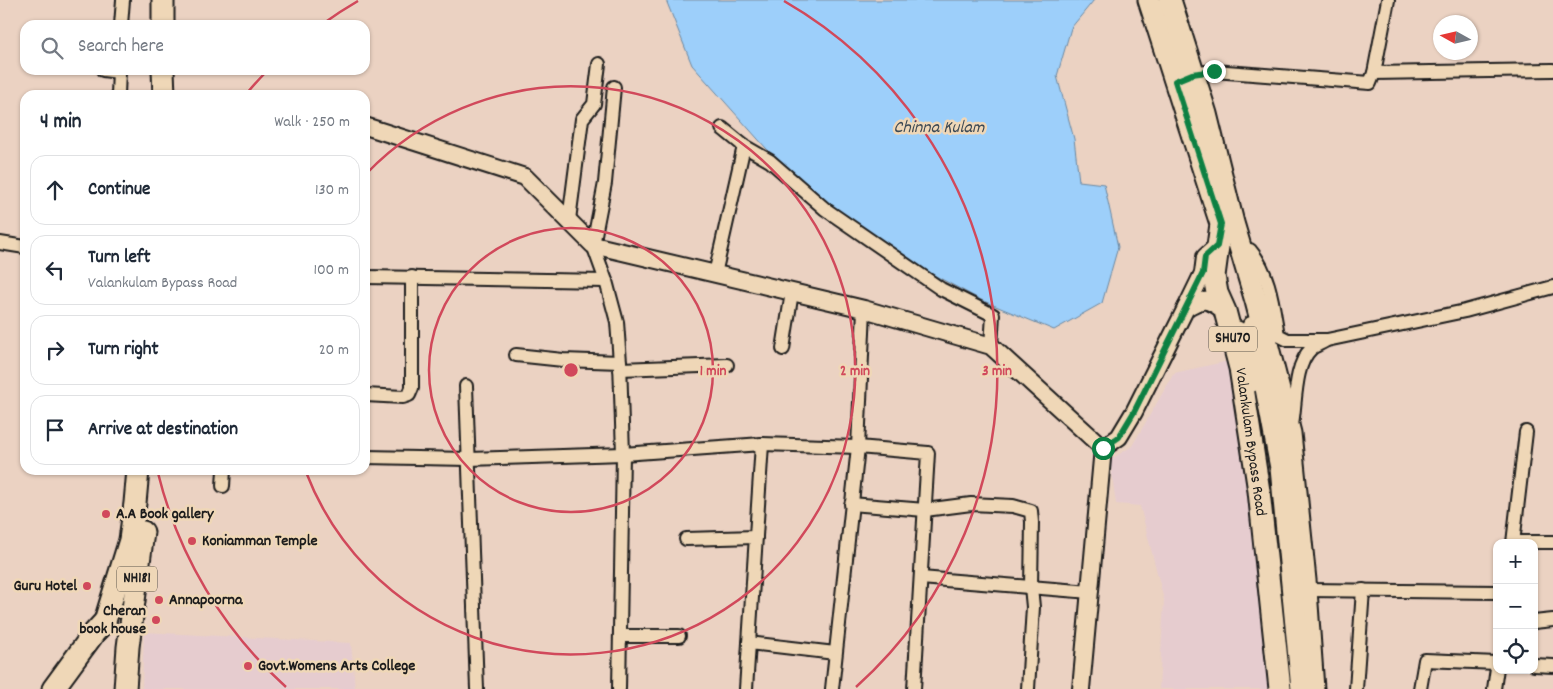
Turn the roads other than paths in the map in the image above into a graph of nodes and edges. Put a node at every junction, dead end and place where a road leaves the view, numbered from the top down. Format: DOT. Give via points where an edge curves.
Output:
graph roads {
  1 [pos="123,0"];
  2 [pos="163,0"];
  3 [pos="176,0"];
  4 [pos="1149,0"];
  5 [pos="1170,0"];
  6 [pos="1180,0"];
  7 [pos="1388,0"];
  8 [pos="121,20"];
  9 [pos="163,20"];
  10 [pos="176,20"];
  11 [pos="1177,22"];
  12 [pos="599,64"];
  13 [pos="1553,70"];
  14 [pos="1374,73"];
  15 [pos="119,75"];
  16 [pos="164,75"];
  17 [pos="176,75"];
  18 [pos="1184,77"];
  19 [pos="614,87"];
  20 [pos="118,90"];
  21 [pos="164,90"];
  22 [pos="176,90"];
  23 [pos="370,128"];
  24 [pos="722,128"];
  25 [pos="744,146"];
  26 [pos="568,220"];
  27 [pos="1224,237"];
  28 [pos="0,243"];
  29 [pos="593,245"];
  30 [pos="20,246"];
  31 [pos="1241,251"];
  32 [pos="715,274"];
  33 [pos="370,277"];
  34 [pos="412,277"];
  35 [pos="606,281"];
  36 [pos="1553,286"];
  37 [pos="792,292"];
  38 [pos="1186,308"];
  39 [pos="864,309"];
  40 [pos="1241,321"];
  41 [pos="1327,340"];
  42 [pos="991,346"];
  43 [pos="783,349"];
  44 [pos="516,355"];
  45 [pos="727,365"];
  46 [pos="620,366"];
  47 [pos="466,386"];
  48 [pos="370,395"];
  49 [pos="1526,432"];
  50 [pos="1290,433"];
  51 [pos="762,444"];
  52 [pos="858,447"];
  53 [pos="1103,448"];
  54 [pos="623,454"];
  55 [pos="370,457"];
  56 [pos="469,459"];
  57 [pos="138,475"];
  58 [pos="150,475"];
  59 [pos="224,475"];
  60 [pos="223,486"];
  61 [pos="852,504"];
  62 [pos="925,510"];
  63 [pos="756,536"];
  64 [pos="686,539"];
  65 [pos="1514,539"];
  66 [pos="1538,542"];
  67 [pos="1553,542"];
  68 [pos="921,578"];
  69 [pos="1031,587"];
  70 [pos="1306,590"];
  71 [pos="1363,590"];
  72 [pos="1090,592"];
  73 [pos="1493,592"];
  74 [pos="1553,620"];
  75 [pos="1538,622"];
  76 [pos="94,633"];
  77 [pos="620,636"];
  78 [pos="679,636"];
  79 [pos="749,643"];
  80 [pos="128,646"];
  81 [pos="836,653"];
  82 [pos="1493,663"];
  83 [pos="1538,665"];
  84 [pos="1553,666"];
  85 [pos="1496,674"];
  86 [pos="53,689"];
  87 [pos="125,689"];
  88 [pos="477,689"];
  89 [pos="620,689"];
  90 [pos="746,689"];
  91 [pos="832,689"];
  92 [pos="914,689"];
  93 [pos="1028,689"];
  94 [pos="1081,689"];
  95 [pos="1280,689"];
  96 [pos="1291,689"];
  97 [pos="1302,689"];
  98 [pos="1314,689"];
  99 [pos="1356,689"];
  100 [pos="1420,689"];
  101 [pos="1494,689"];
  1 -- 8 [label="street"];
  2 -- 9 [label="main road"];
  3 -- 10 [label="main road"];
  4 -- 18 [label="main road, Valankulam Bypass Road / SHU70"];
  5 -- 11 [label="main road, Valankulam Bypass Road / SHU70"];
  6 -- 11 [label="street" via="1181,13"];
  7 -- 14 [label="street"];
  11 -- 18 [label="main road, Valankulam Bypass Road / SHU70"];
  12 -- 26 [label="street" via="594,104 582,118"];
  13 -- 14 [label="street"];
  14 -- 18 [label="street" via="1370,83 1214,71"];
  15 -- 20 [label="street"];
  16 -- 21 [label="main road"];
  17 -- 22 [label="main road"];
  18 -- 27 [label="main road, Valankulam Bypass Road / SHU70"];
  19 -- 29 [label="street" via="605,183"];
  23 -- 26 [label="street" via="526,177"];
  24 -- 25 [label="street"];
  25 -- 32 [label="street"];
  25 -- 42 [label="street" via="770,161 825,209 941,289 993,315"];
  26 -- 29 [label="street"];
  27 -- 31 [label="main road, Valankulam Bypass Road / SHU70"];
  27 -- 38 [label="street" via="1205,257 1203,273"];
  27 -- 40 [label="main road, Valankulam Bypass Road / SHU70" via="1214,276 1217,293"];
  28 -- 30 [label="street"];
  29 -- 32 [label="street"];
  29 -- 35 [label="street"];
  31 -- 40 [label="main road, Valankulam Bypass Road / SHU70"];
  31 -- 41 [label="street" via="1250,250 1259,260 1278,335 1288,340"];
  32 -- 37 [label="street"];
  33 -- 34 [label="street"];
  34 -- 35 [label="street"];
  34 -- 48 [label="street" via="412,388 409,395 403,397"];
  35 -- 46 [label="street" via="617,322"];
  36 -- 41 [label="street" via="1464,311"];
  37 -- 39 [label="street"];
  37 -- 43 [label="street"];
  38 -- 40 [label="street" via="1200,300 1209,300"];
  38 -- 53 [label="street" via="1134,412 1119,437"];
  39 -- 42 [label="street"];
  39 -- 52 [label="street"];
  40 -- 50 [label="main road, Valankulam Bypass Road / SHU70"];
  40 -- 95 [label="main road, Valankulam Bypass Road / SHU70" via="1240,368 1256,474"];
  40 -- 96 [label="main road" via="1268,468"];
  40 -- 97 [label="main road" via="1263,372 1281,468"];
  41 -- 50 [label="street" via="1311,349 1303,360"];
  42 -- 53 [label="street"];
  44 -- 46 [label="street"];
  45 -- 46 [label="street"];
  46 -- 54 [label="street"];
  47 -- 56 [label="street"];
  49 -- 65 [label="street"];
  50 -- 70 [label="main road, Valankulam Bypass Road / SHU70"];
  51 -- 52 [label="street"];
  51 -- 54 [label="street"];
  51 -- 63 [label="street"];
  52 -- 61 [label="street"];
  52 -- 62 [label="street" via="928,453"];
  53 -- 72 [label="street"];
  54 -- 56 [label="street"];
  54 -- 77 [label="street"];
  55 -- 56 [label="street"];
  56 -- 88 [label="street"];
  57 -- 76 [label="main road, NH181" via="130,540 106,622"];
  58 -- 80 [label="main road, NH181"];
  59 -- 60 [label="street"];
  61 -- 62 [label="street"];
  61 -- 81 [label="street"];
  62 -- 68 [label="street"];
  62 -- 69 [label="street" via="971,504 1013,506 1031,511"];
  63 -- 64 [label="street"];
  63 -- 79 [label="street"];
  66 -- 67 [label="street"];
  68 -- 69 [label="street"];
  68 -- 92 [label="street"];
  69 -- 72 [label="street"];
  69 -- 93 [label="street" via="1033,607"];
  70 -- 71 [label="street"];
  70 -- 98 [label="main road, Valankulam Bypass Road / SHU70"];
  71 -- 73 [label="street"];
  71 -- 99 [label="street"];
  72 -- 94 [label="street"];
  74 -- 75 [label="street"];
  76 -- 80 [label="main road" via="120,633"];
  76 -- 86 [label="main road, NH181"];
  77 -- 78 [label="street"];
  77 -- 89 [label="street"];
  79 -- 81 [label="street"];
  79 -- 90 [label="street"];
  80 -- 87 [label="main road, NH181"];
  81 -- 91 [label="street"];
  82 -- 100 [label="street" via="1425,660"];
  83 -- 84 [label="street"];
  85 -- 101 [label="street"];
}
